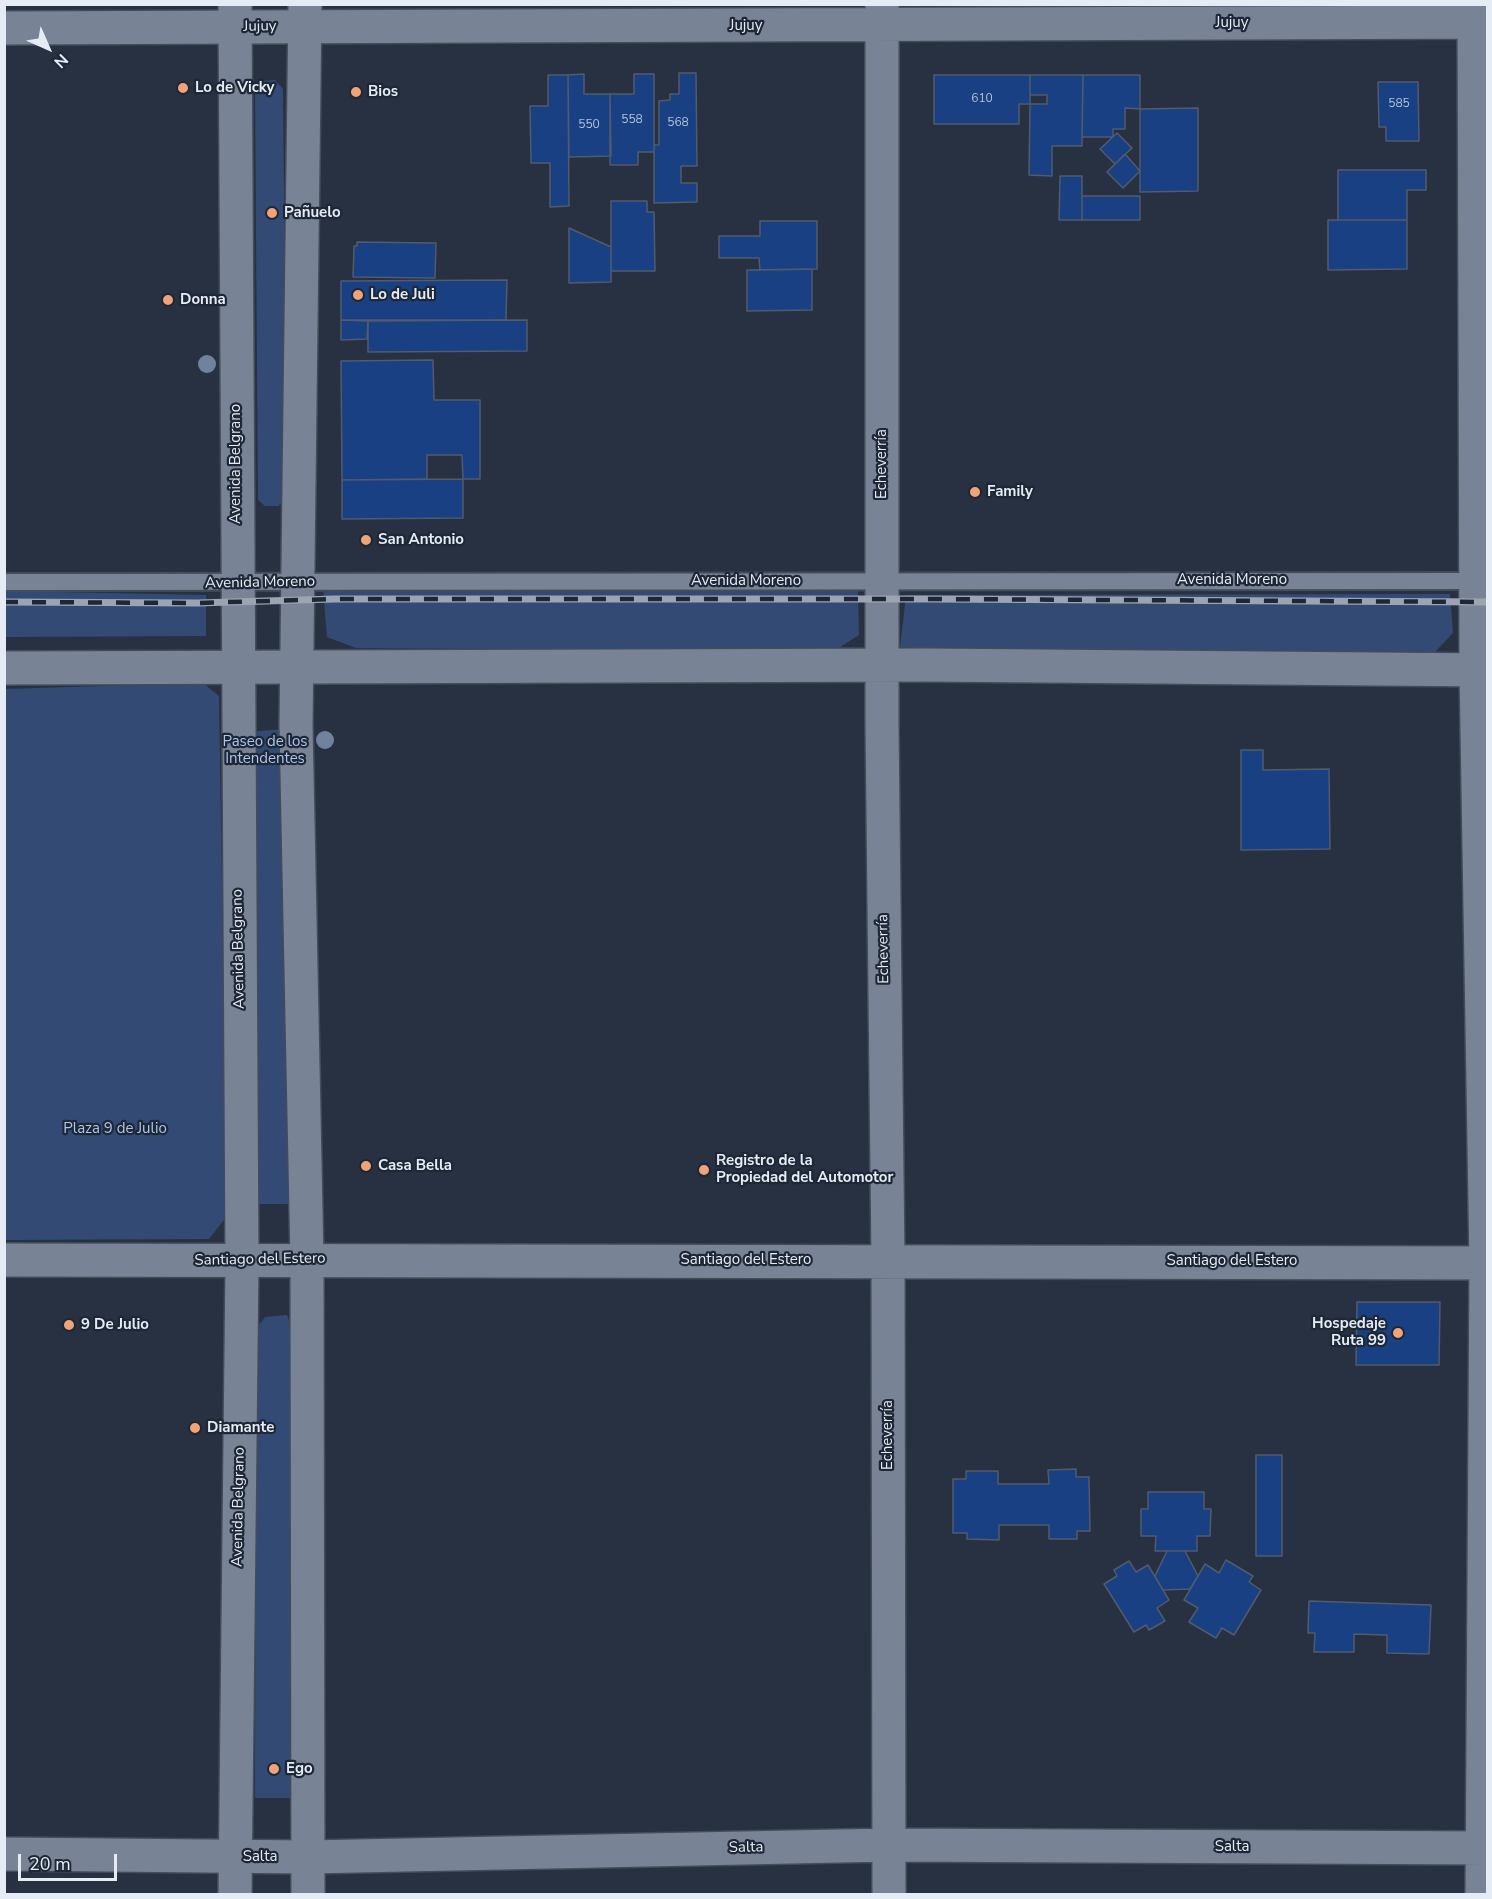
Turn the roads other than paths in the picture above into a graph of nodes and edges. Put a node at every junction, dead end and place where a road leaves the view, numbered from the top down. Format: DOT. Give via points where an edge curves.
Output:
graph roads {
  1 [pos="882,14"];
  2 [pos="235,16"];
  3 [pos="306,16"];
  4 [pos="1479,16"];
  5 [pos="4,28"];
  6 [pos="882,580"];
  7 [pos="1481,581"];
  8 [pos="4,582"];
  9 [pos="298,582"];
  10 [pos="236,583"];
  11 [pos="882,665"];
  12 [pos="4,668"];
  13 [pos="240,668"];
  14 [pos="298,668"];
  15 [pos="1482,670"];
  16 [pos="4,1260"];
  17 [pos="307,1260"];
  18 [pos="888,1260"];
  19 [pos="242,1262"];
  20 [pos="1487,1263"];
  21 [pos="888,1845"];
  22 [pos="1485,1848"];
  23 [pos="4,1854"];
  24 [pos="234,1857"];
  25 [pos="309,1857"];
  26 [pos="235,1894"];
  27 [pos="309,1894"];
  28 [pos="889,1894"];
  29 [pos="1482,1894"];
  1 -- 3 [label="street, Jujuy"];
  1 -- 4 [label="street, Jujuy"];
  1 -- 6 [label="street, Echeverría"];
  2 -- 3 [label="street, Jujuy"];
  2 -- 5 [label="street, Jujuy"];
  2 -- 10 [label="street, Avenida Belgrano"];
  3 -- 9 [label="street"];
  4 -- 7 [label="street"];
  6 -- 7 [label="lane, Avenida Moreno"];
  6 -- 9 [label="lane, Avenida Moreno"];
  6 -- 11 [label="street, Echeverría"];
  7 -- 15 [label="street"];
  8 -- 10 [label="lane, Avenida Moreno"];
  9 -- 10 [label="lane, Avenida Moreno"];
  9 -- 14 [label="street"];
  10 -- 13 [label="street, Avenida Belgrano"];
  11 -- 14 [label="street"];
  11 -- 15 [label="street"];
  11 -- 18 [label="street, Echeverría"];
  12 -- 13 [label="street"];
  13 -- 14 [label="street"];
  13 -- 19 [label="street, Avenida Belgrano" via="237,736"];
  14 -- 17 [label="street"];
  15 -- 20 [label="street"];
  16 -- 19 [label="street, Santiago del Estero"];
  17 -- 18 [label="street, Santiago del Estero"];
  17 -- 19 [label="street, Santiago del Estero"];
  17 -- 25 [label="street"];
  18 -- 20 [label="street, Santiago del Estero"];
  18 -- 21 [label="street, Echeverría"];
  19 -- 24 [label="street, Avenida Belgrano"];
  20 -- 22 [label="street"];
  21 -- 22 [label="street, Salta"];
  21 -- 25 [label="street, Salta"];
  21 -- 28 [label="street, Echeverría"];
  22 -- 29 [label="street"];
  23 -- 24 [label="street, Salta"];
  24 -- 25 [label="street, Salta"];
  24 -- 26 [label="street, Avenida Belgrano"];
  25 -- 27 [label="street"];
}
